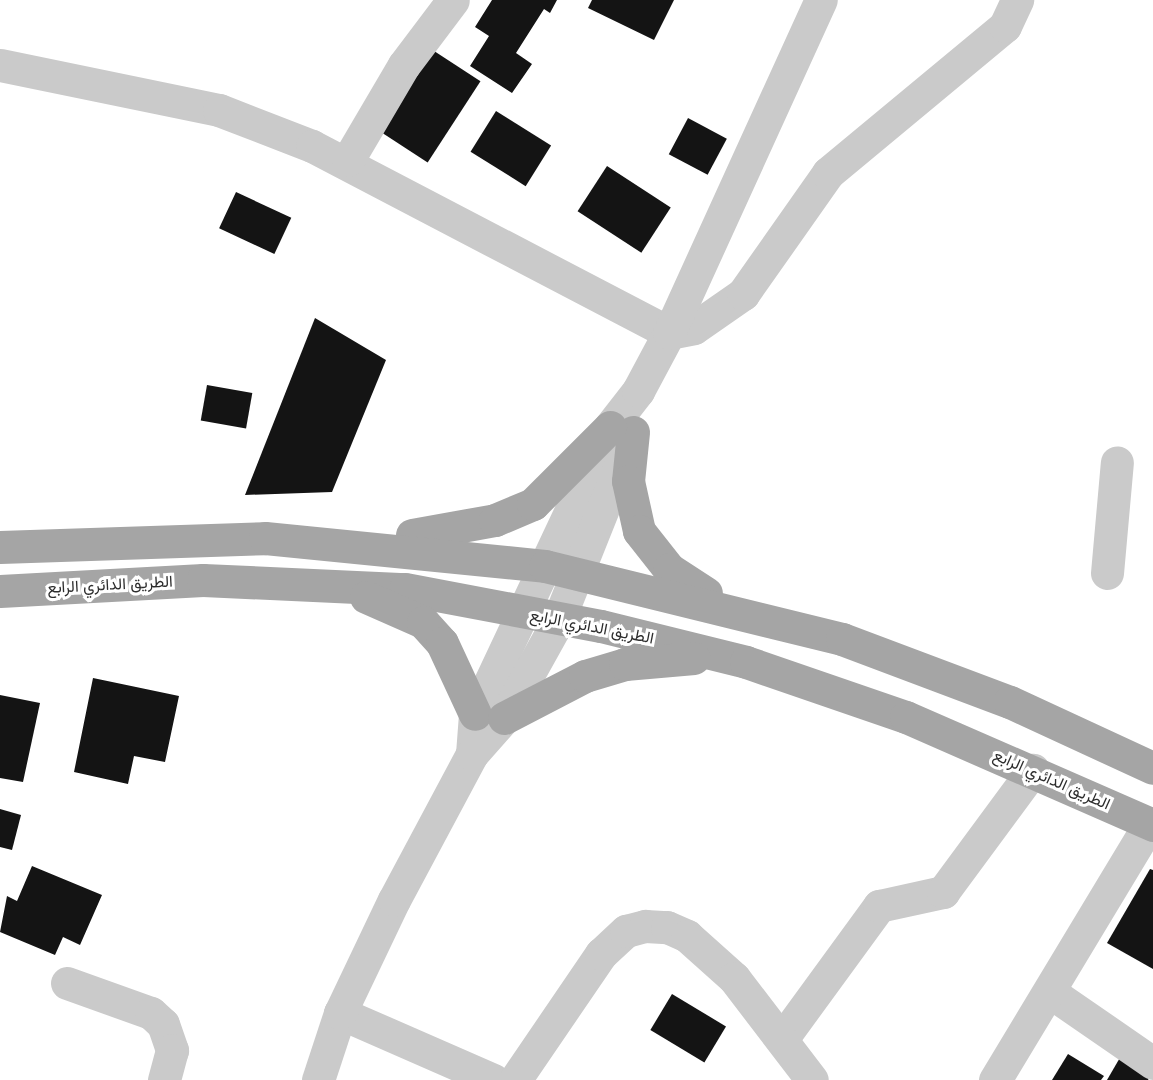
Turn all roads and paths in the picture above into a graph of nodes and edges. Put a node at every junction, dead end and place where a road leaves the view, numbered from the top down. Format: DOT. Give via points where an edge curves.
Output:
graph roads {
  1 [pos="453,0"];
  2 [pos="821,0"];
  3 [pos="1017,0"];
  4 [pos="0,65"];
  5 [pos="348,160"];
  6 [pos="669,333"];
  7 [pos="622,430"];
  8 [pos="1117,462"];
  9 [pos="333,542"];
  10 [pos="0,547"];
  11 [pos="545,566"];
  12 [pos="579,573"];
  13 [pos="1107,573"];
  14 [pos="331,585"];
  15 [pos="0,591"];
  16 [pos="739,611"];
  17 [pos="524,613"];
  18 [pos="558,621"];
  19 [pos="746,662"];
  20 [pos="489,716"];
  21 [pos="1153,768"];
  22 [pos="1033,770"];
  23 [pos="1152,824"];
  24 [pos="67,983"];
  25 [pos="1050,992"];
  26 [pos="340,1013"];
  27 [pos="782,1039"];
  28 [pos="1153,1063"];
  29 [pos="164,1080"];
  30 [pos="318,1080"];
  31 [pos="493,1080"];
  32 [pos="515,1080"];
  33 [pos="812,1080"];
  34 [pos="995,1080"];
  1 -- 5 [label="street" via="404,65"];
  2 -- 6 [label="street"];
  3 -- 6 [label="street" via="1005,26 828,173 743,294 694,328"];
  4 -- 5 [label="street" via="219,110"];
  5 -- 6 [label="street"];
  6 -- 7 [label="street"];
  7 -- 9 [label="main road" via="533,504 495,520 456,530"];
  7 -- 11 [label="street"];
  7 -- 12 [label="street"];
  7 -- 16 [label="main road" via="631,508 651,552 692,585"];
  8 -- 13 [label="street"];
  9 -- 10 [label="main road" via="126,540"];
  9 -- 11 [label="main road"];
  11 -- 12 [label="main road"];
  11 -- 17 [label="street"];
  12 -- 16 [label="main road"];
  12 -- 18 [label="street"];
  14 -- 15 [label="main road, الطريق الدائري الرابع" via="203,580"];
  14 -- 17 [label="main road, الطريق الدائري الرابع" via="405,589"];
  14 -- 20 [label="main road" via="395,605 423,622 442,643"];
  16 -- 21 [label="main road" via="915,665"];
  17 -- 18 [label="main road, الطريق الدائري الرابع"];
  17 -- 20 [label="street"];
  18 -- 19 [label="main road, الطريق الدائري الرابع"];
  18 -- 20 [label="street"];
  19 -- 20 [label="main road" via="700,657 625,664"];
  19 -- 22 [label="main road, الطريق الدائري الرابع" via="906,717"];
  20 -- 26 [label="street"];
  22 -- 23 [label="main road, الطريق الدائري الرابع"];
  22 -- 27 [label="street" via="943,892 879,906"];
  23 -- 25 [label="street"];
  24 -- 29 [label="street" via="151,1013 164,1024 172,1050"];
  25 -- 28 [label="street"];
  25 -- 34 [label="street"];
  26 -- 30 [label="street"];
  26 -- 31 [label="street"];
  27 -- 32 [label="street" via="734,978 687,936 667,927 645,926 626,931 601,954"];
  27 -- 33 [label="street"];
}
